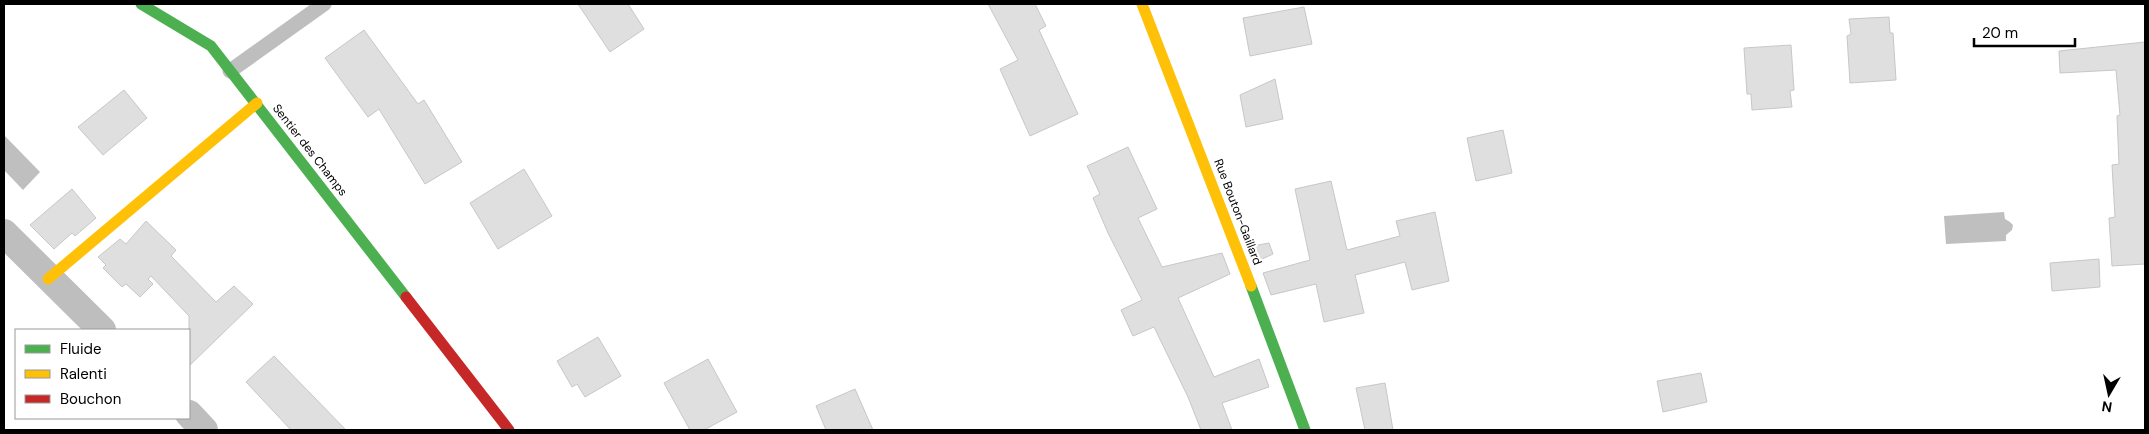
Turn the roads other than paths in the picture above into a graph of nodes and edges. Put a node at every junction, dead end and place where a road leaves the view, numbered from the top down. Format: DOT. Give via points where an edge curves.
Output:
graph roads {
  1 [pos="141,4"];
  2 [pos="324,4"];
  3 [pos="1142,4"];
  4 [pos="230,71"];
  5 [pos="257,103"];
  6 [pos="4,234"];
  7 [pos="48,279"];
  8 [pos="101,329"];
  9 [pos="190,415"];
  10 [pos="204,430"];
  11 [pos="509,430"];
  12 [pos="1305,430"];
  1 -- 4 [label="street" via="211,46"];
  2 -- 4 [label="lane"];
  3 -- 12 [label="street, Rue Bouton-Gaillard"];
  4 -- 5 [label="street"];
  5 -- 7 [label="street, Sentier des Champs"];
  5 -- 11 [label="street, Sentier des Champs"];
  6 -- 7 [label="street"];
  7 -- 8 [label="street"];
  9 -- 10 [label="street"];
}
